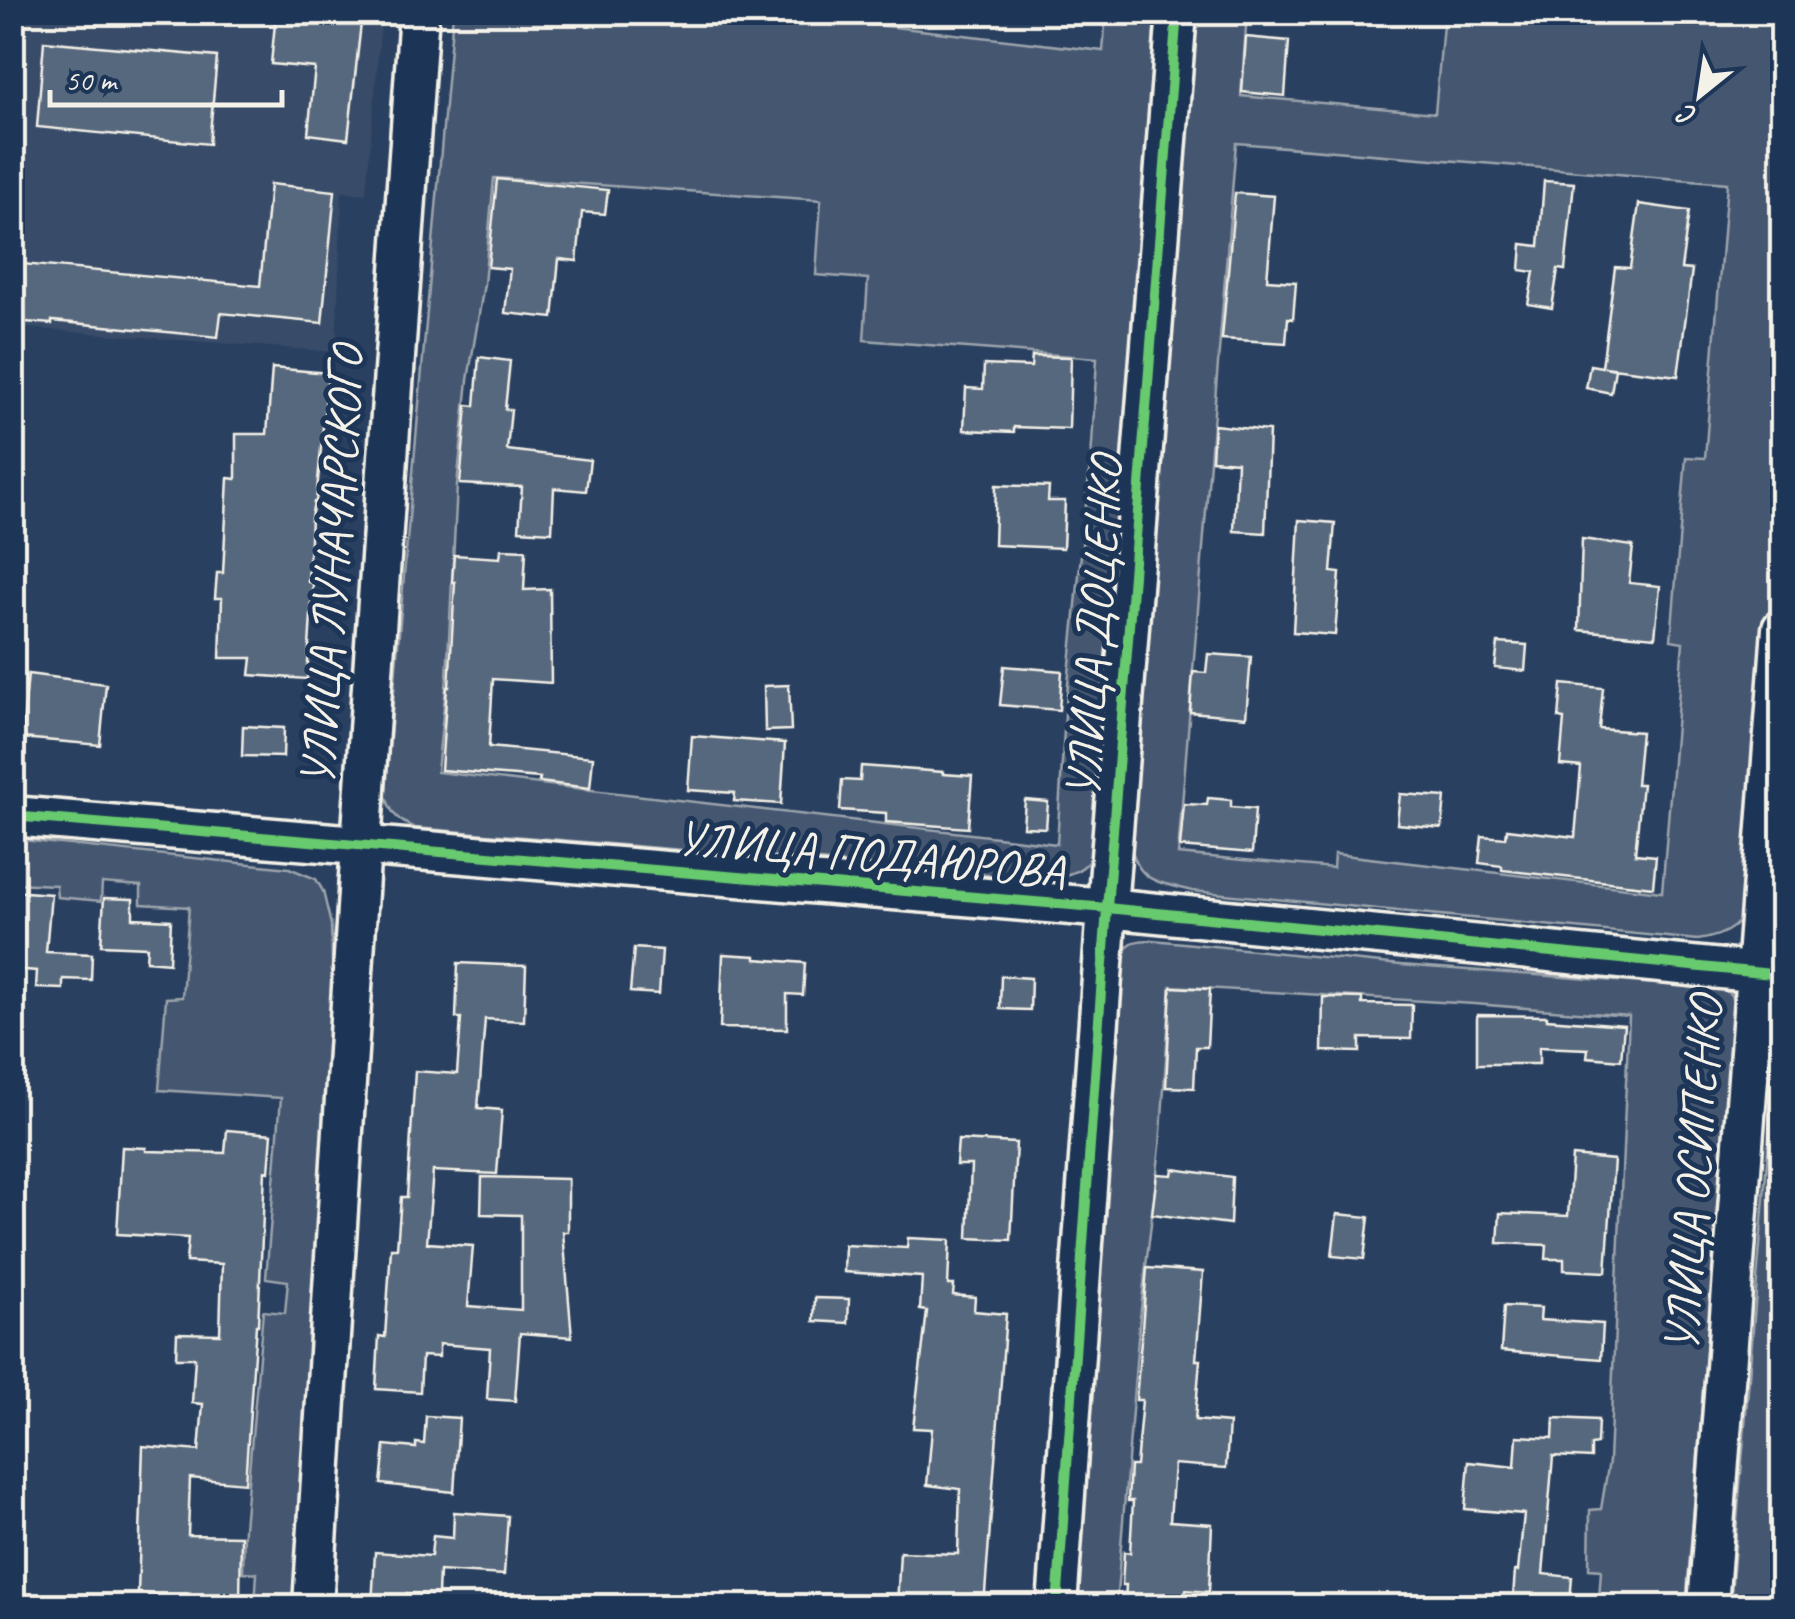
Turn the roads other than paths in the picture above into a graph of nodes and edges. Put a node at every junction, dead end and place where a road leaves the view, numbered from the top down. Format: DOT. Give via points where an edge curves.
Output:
graph roads {
  1 [pos="420,12"];
  2 [pos="1176,12"];
  3 [pos="1782,628"];
  4 [pos="12,816"];
  5 [pos="361,845"];
  6 [pos="1107,908"];
  7 [pos="1770,973"];
  8 [pos="312,1606"];
  9 [pos="1057,1606"];
  10 [pos="1708,1606"];
  1 -- 5 [label="street, УЛИЦА ЛУНАЧАРСКОГО"];
  2 -- 6 [label="street, УЛИЦА ДОЦЕНКО"];
  3 -- 7 [label="street, УЛИЦА ОСИПЕНКО"];
  4 -- 5 [label="street, УЛИЦА ПОДАЮРОВА"];
  5 -- 6 [label="street, УЛИЦА ПОДАЮРОВА"];
  5 -- 8 [label="street, УЛИЦА ЛУНАЧАРСКОГО"];
  6 -- 7 [label="street, УЛИЦА ПОДАЮРОВА"];
  6 -- 9 [label="street, УЛИЦА ДОЦЕНКО"];
  7 -- 10 [label="street, УЛИЦА ОСИПЕНКО"];
}
